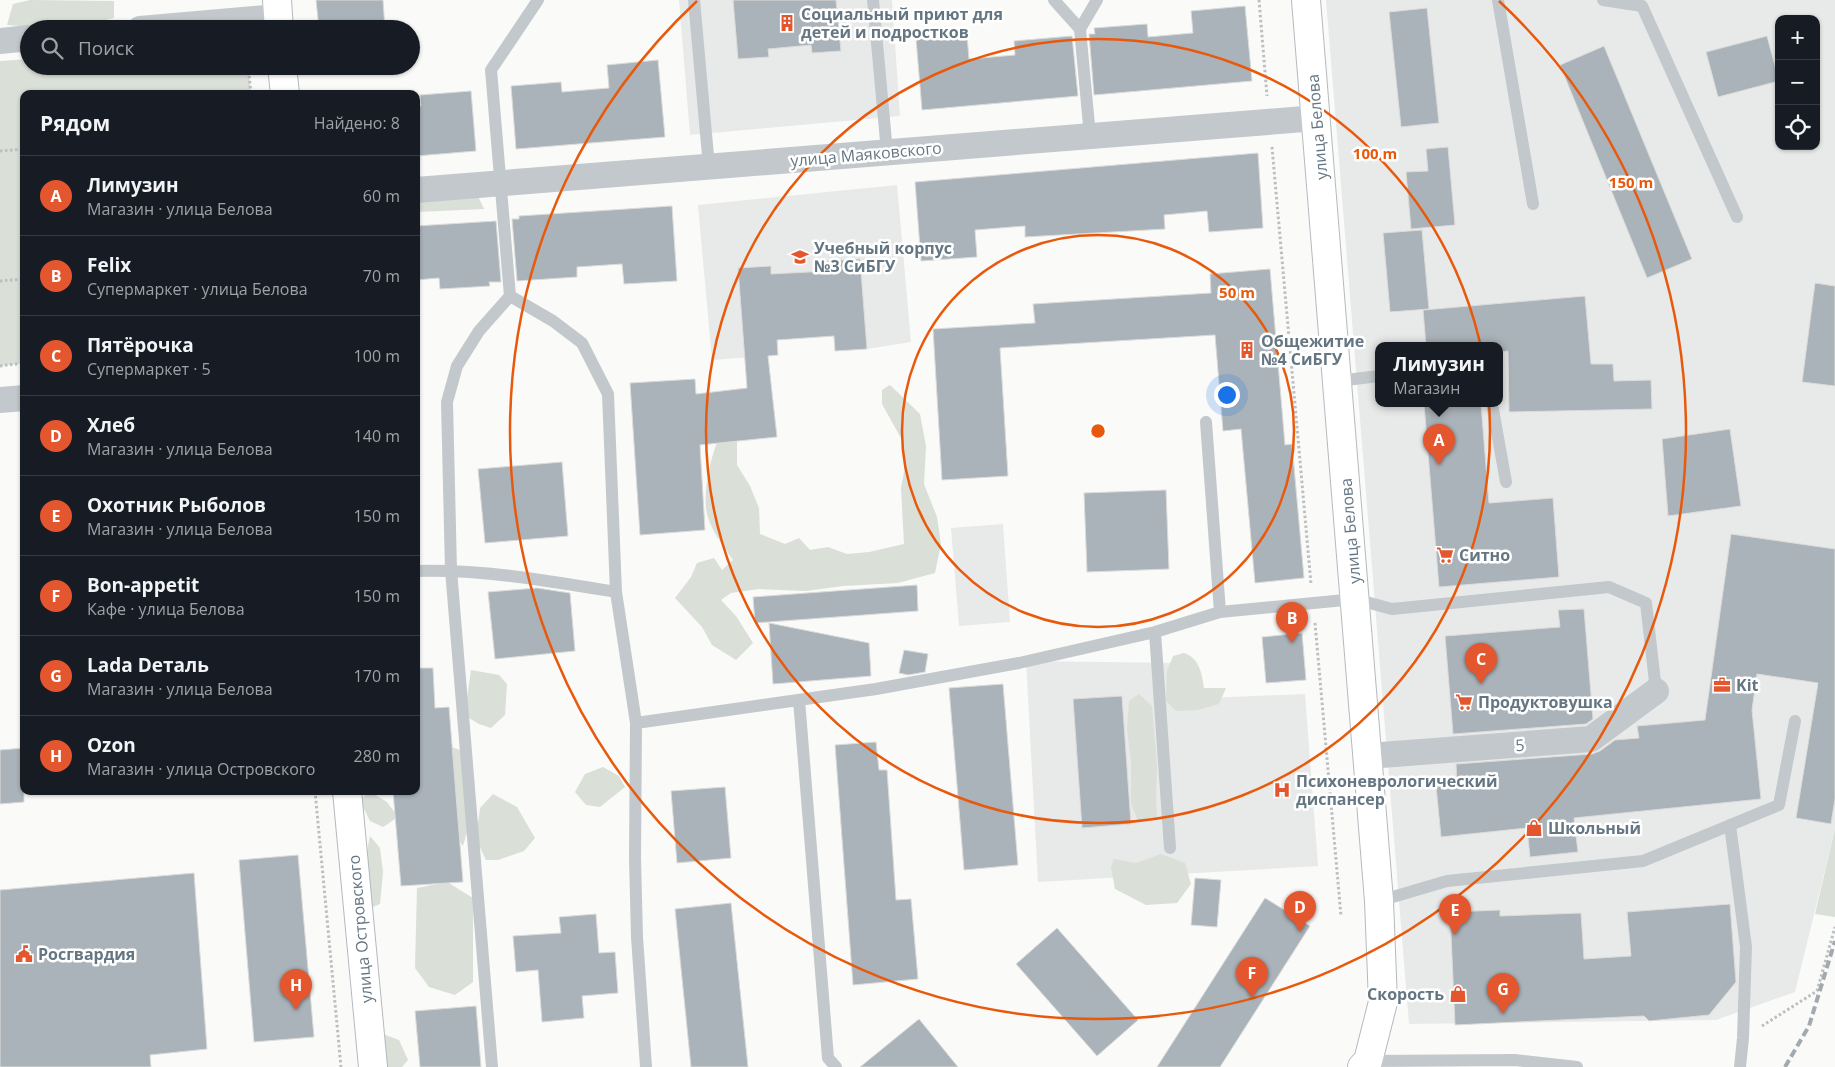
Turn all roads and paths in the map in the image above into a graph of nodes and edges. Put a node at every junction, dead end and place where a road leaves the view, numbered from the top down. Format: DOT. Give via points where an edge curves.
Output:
graph roads {
  1 [pos="538,0"];
  2 [pos="694,0"];
  3 [pos="873,0"];
  4 [pos="1054,0"];
  5 [pos="1097,0"];
  6 [pos="1258,0"];
  7 [pos="1306,0"];
  8 [pos="1498,0"];
  9 [pos="1603,0"];
  10 [pos="278,15"];
  11 [pos="229,20"];
  12 [pos="1080,29"];
  13 [pos="20,39"];
  14 [pos="0,41"];
  15 [pos="249,75"];
  16 [pos="283,75"];
  17 [pos="251,90"];
  18 [pos="285,90"];
  19 [pos="1317,118"];
  20 [pos="1270,122"];
  21 [pos="1090,136"];
  22 [pos="20,149"];
  23 [pos="0,151"];
  24 [pos="887,152"];
  25 [pos="709,167"];
  26 [pos="500,183"];
  27 [pos="420,190"];
  28 [pos="1533,204"];
  29 [pos="1737,217"];
  30 [pos="20,279"];
  31 [pos="0,280"];
  32 [pos="510,296"];
  33 [pos="20,364"];
  34 [pos="0,366"];
  35 [pos="1375,376"];
  36 [pos="1338,381"];
  37 [pos="20,398"];
  38 [pos="0,400"];
  39 [pos="1493,407"];
  40 [pos="1206,422"];
  41 [pos="1506,482"];
  42 [pos="451,570"];
  43 [pos="420,571"];
  44 [pos="616,592"];
  45 [pos="1355,599"];
  46 [pos="1313,603"];
  47 [pos="1220,612"];
  48 [pos="1155,632"];
  49 [pos="1656,690"];
  50 [pos="799,700"];
  51 [pos="1795,721"];
  52 [pos="636,723"];
  53 [pos="1368,756"];
  54 [pos="315,795"];
  55 [pos="347,795"];
  56 [pos="1730,825"];
  57 [pos="1170,848"];
  58 [pos="1379,901"];
  59 [pos="1341,916"];
  60 [pos="1835,927"];
  61 [pos="1743,1038"];
  62 [pos="1366,1065"];
  63 [pos="341,1067"];
  64 [pos="373,1067"];
  65 [pos="492,1067"];
  66 [pos="646,1067"];
  67 [pos="836,1067"];
  68 [pos="1577,1067"];
  69 [pos="1740,1067"];
  1 -- 26 [label="lane" via="491,70"];
  2 -- 25 [label="lane"];
  3 -- 24 [label="lane"];
  4 -- 12 [label="lane"];
  5 -- 12 [label="lane"];
  6 -- 20 [label="path"];
  7 -- 19 [label="main road, улица Белова"];
  8 -- 28 [label="lane"];
  9 -- 29 [label="lane" via="1642,6"];
  10 -- 11 [label="street"];
  12 -- 21 [label="lane"];
  13 -- 14 [label="street"];
  15 -- 17 [label="path"];
  16 -- 18 [label="main road"];
  19 -- 20 [label="street, улица Маяковского"];
  19 -- 36 [label="main road, улица Белова"];
  20 -- 21 [label="street, улица Маяковского"];
  20 -- 46 [label="path"];
  21 -- 24 [label="street, улица Маяковского"];
  22 -- 23 [label="path"];
  24 -- 25 [label="street, улица Маяковского"];
  25 -- 26 [label="street, улица Маяковского"];
  26 -- 27 [label="street, улица Маяковского"];
  26 -- 32 [label="lane"];
  30 -- 31 [label="path"];
  32 -- 42 [label="lane" via="480,331 458,366 447,402"];
  32 -- 44 [label="lane" via="553,321 582,343 608,394"];
  33 -- 34 [label="path"];
  35 -- 36 [label="lane"];
  36 -- 45 [label="main road, улица Белова"];
  37 -- 38 [label="street"];
  39 -- 41 [label="lane"];
  40 -- 47 [label="lane"];
  42 -- 43 [label="lane"];
  42 -- 44 [label="lane"];
  42 -- 65 [label="lane"];
  44 -- 52 [label="lane"];
  45 -- 46 [label="lane"];
  45 -- 49 [label="lane" via="1392,608 1609,587 1646,603"];
  45 -- 53 [label="main road, улица Белова"];
  46 -- 47 [label="lane"];
  46 -- 59 [label="path"];
  47 -- 48 [label="lane"];
  48 -- 50 [label="lane" via="1019,663"];
  48 -- 57 [label="lane"];
  49 -- 53 [label="street, 5" via="1591,739"];
  50 -- 52 [label="lane"];
  50 -- 67 [label="lane" via="828,1058"];
  51 -- 56 [label="lane" via="1779,805"];
  52 -- 66 [label="lane" via="637,937"];
  53 -- 58 [label="main road, улица Белова"];
  54 -- 63 [label="path"];
  55 -- 64 [label="main road, улица Островского"];
  56 -- 58 [label="lane" via="1643,861 1447,881"];
  56 -- 61 [label="lane" via="1746,947"];
  58 -- 62 [label="main road, улица Белова" via="1383,1002"];
  60 -- 61 [label="path" via="1817,991"];
  61 -- 69 [label="lane"];
  62 -- 68 [label="lane" via="1515,1060"];
}
